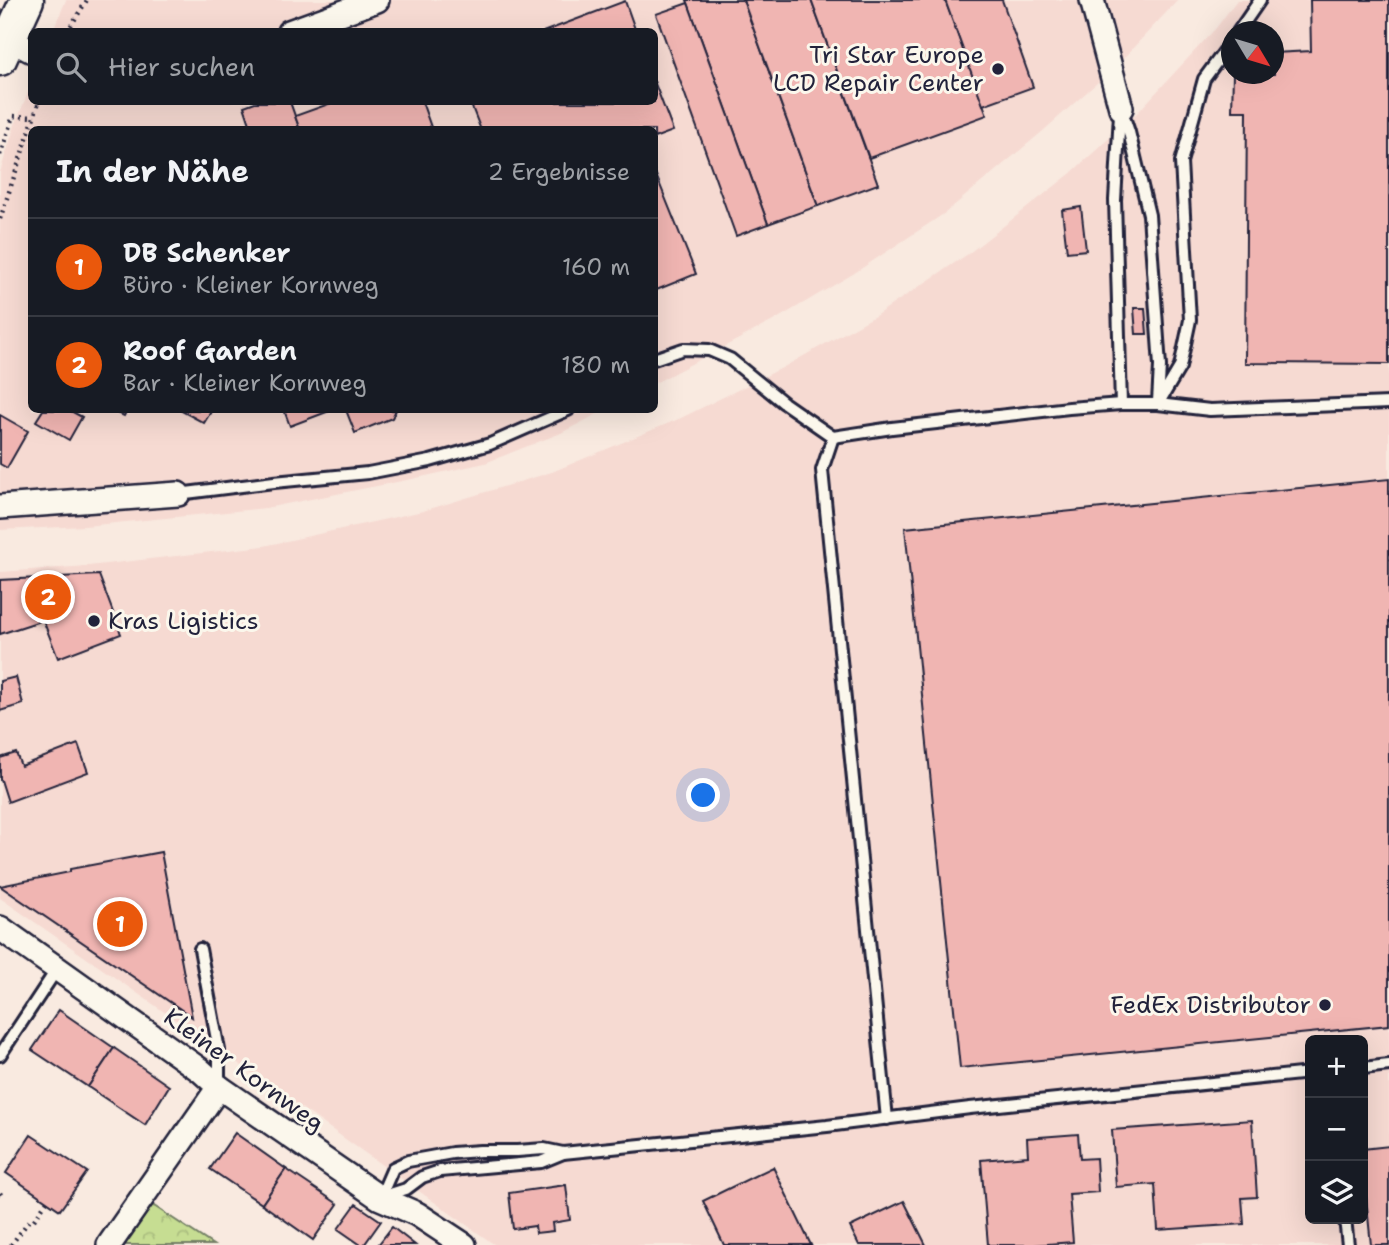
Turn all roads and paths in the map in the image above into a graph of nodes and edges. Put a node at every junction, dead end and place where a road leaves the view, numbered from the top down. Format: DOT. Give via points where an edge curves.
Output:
graph roads {
  1 [pos="27,0"];
  2 [pos="87,0"];
  3 [pos="377,0"];
  4 [pos="1092,0"];
  5 [pos="1260,0"];
  6 [pos="1246,21"];
  7 [pos="69,28"];
  8 [pos="300,28"];
  9 [pos="10,45"];
  10 [pos="1221,55"];
  11 [pos="39,105"];
  12 [pos="1121,108"];
  13 [pos="35,117"];
  14 [pos="32,126"];
  15 [pos="28,137"];
  16 [pos="0,155"];
  17 [pos="0,219"];
  18 [pos="658,358"];
  19 [pos="1389,403"];
  20 [pos="1121,404"];
  21 [pos="1158,404"];
  22 [pos="561,413"];
  23 [pos="833,437"];
  24 [pos="178,495"];
  25 [pos="0,507"];
  26 [pos="0,928"];
  27 [pos="200,949"];
  28 [pos="57,969"];
  29 [pos="0,1055"];
  30 [pos="1389,1065"];
  31 [pos="1368,1067"];
  32 [pos="1305,1074"];
  33 [pos="219,1087"];
  34 [pos="887,1119"];
  35 [pos="564,1153"];
  36 [pos="380,1198"];
  37 [pos="47,1201"];
  38 [pos="1346,1224"];
  39 [pos="11,1245"];
  40 [pos="109,1245"];
  41 [pos="464,1245"];
  42 [pos="1348,1245"];
  1 -- 9 [label="main road"];
  2 -- 7 [label="path"];
  3 -- 8 [label="street"];
  4 -- 12 [label="street"];
  5 -- 6 [label="lane"];
  10 -- 21 [label="lane" via="1204,79 1181,162 1190,320 1180,367"];
  11 -- 13 [label="path"];
  12 -- 20 [label="lane" via="1115,200"];
  12 -- 21 [label="lane" via="1149,215 1160,366"];
  13 -- 14 [label="path"];
  13 -- 16 [label="path" via="13,116"];
  15 -- 17 [label="path"];
  18 -- 23 [label="lane" via="683,349 709,350 730,359"];
  19 -- 21 [label="lane" via="1210,410"];
  20 -- 21 [label="lane"];
  20 -- 23 [label="lane"];
  22 -- 24 [label="lane" via="490,444 430,461 368,473"];
  23 -- 34 [label="lane" via="822,470"];
  24 -- 25 [label="street"];
  26 -- 28 [label="street, Kleiner Kornweg"];
  27 -- 33 [label="lane" via="219,1050"];
  28 -- 29 [label="lane"];
  28 -- 33 [label="street, Kleiner Kornweg"];
  30 -- 31 [label="lane"];
  32 -- 34 [label="lane"];
  33 -- 36 [label="street, Kleiner Kornweg"];
  33 -- 40 [label="street"];
  34 -- 35 [label="lane"];
  35 -- 36 [label="lane" via="541,1162 440,1171"];
  35 -- 36 [label="lane" via="544,1149 480,1151 408,1161 393,1168"];
  36 -- 41 [label="street, Kleiner Kornweg" via="417,1214"];
  37 -- 39 [label="path"];
  38 -- 42 [label="lane"];
}
